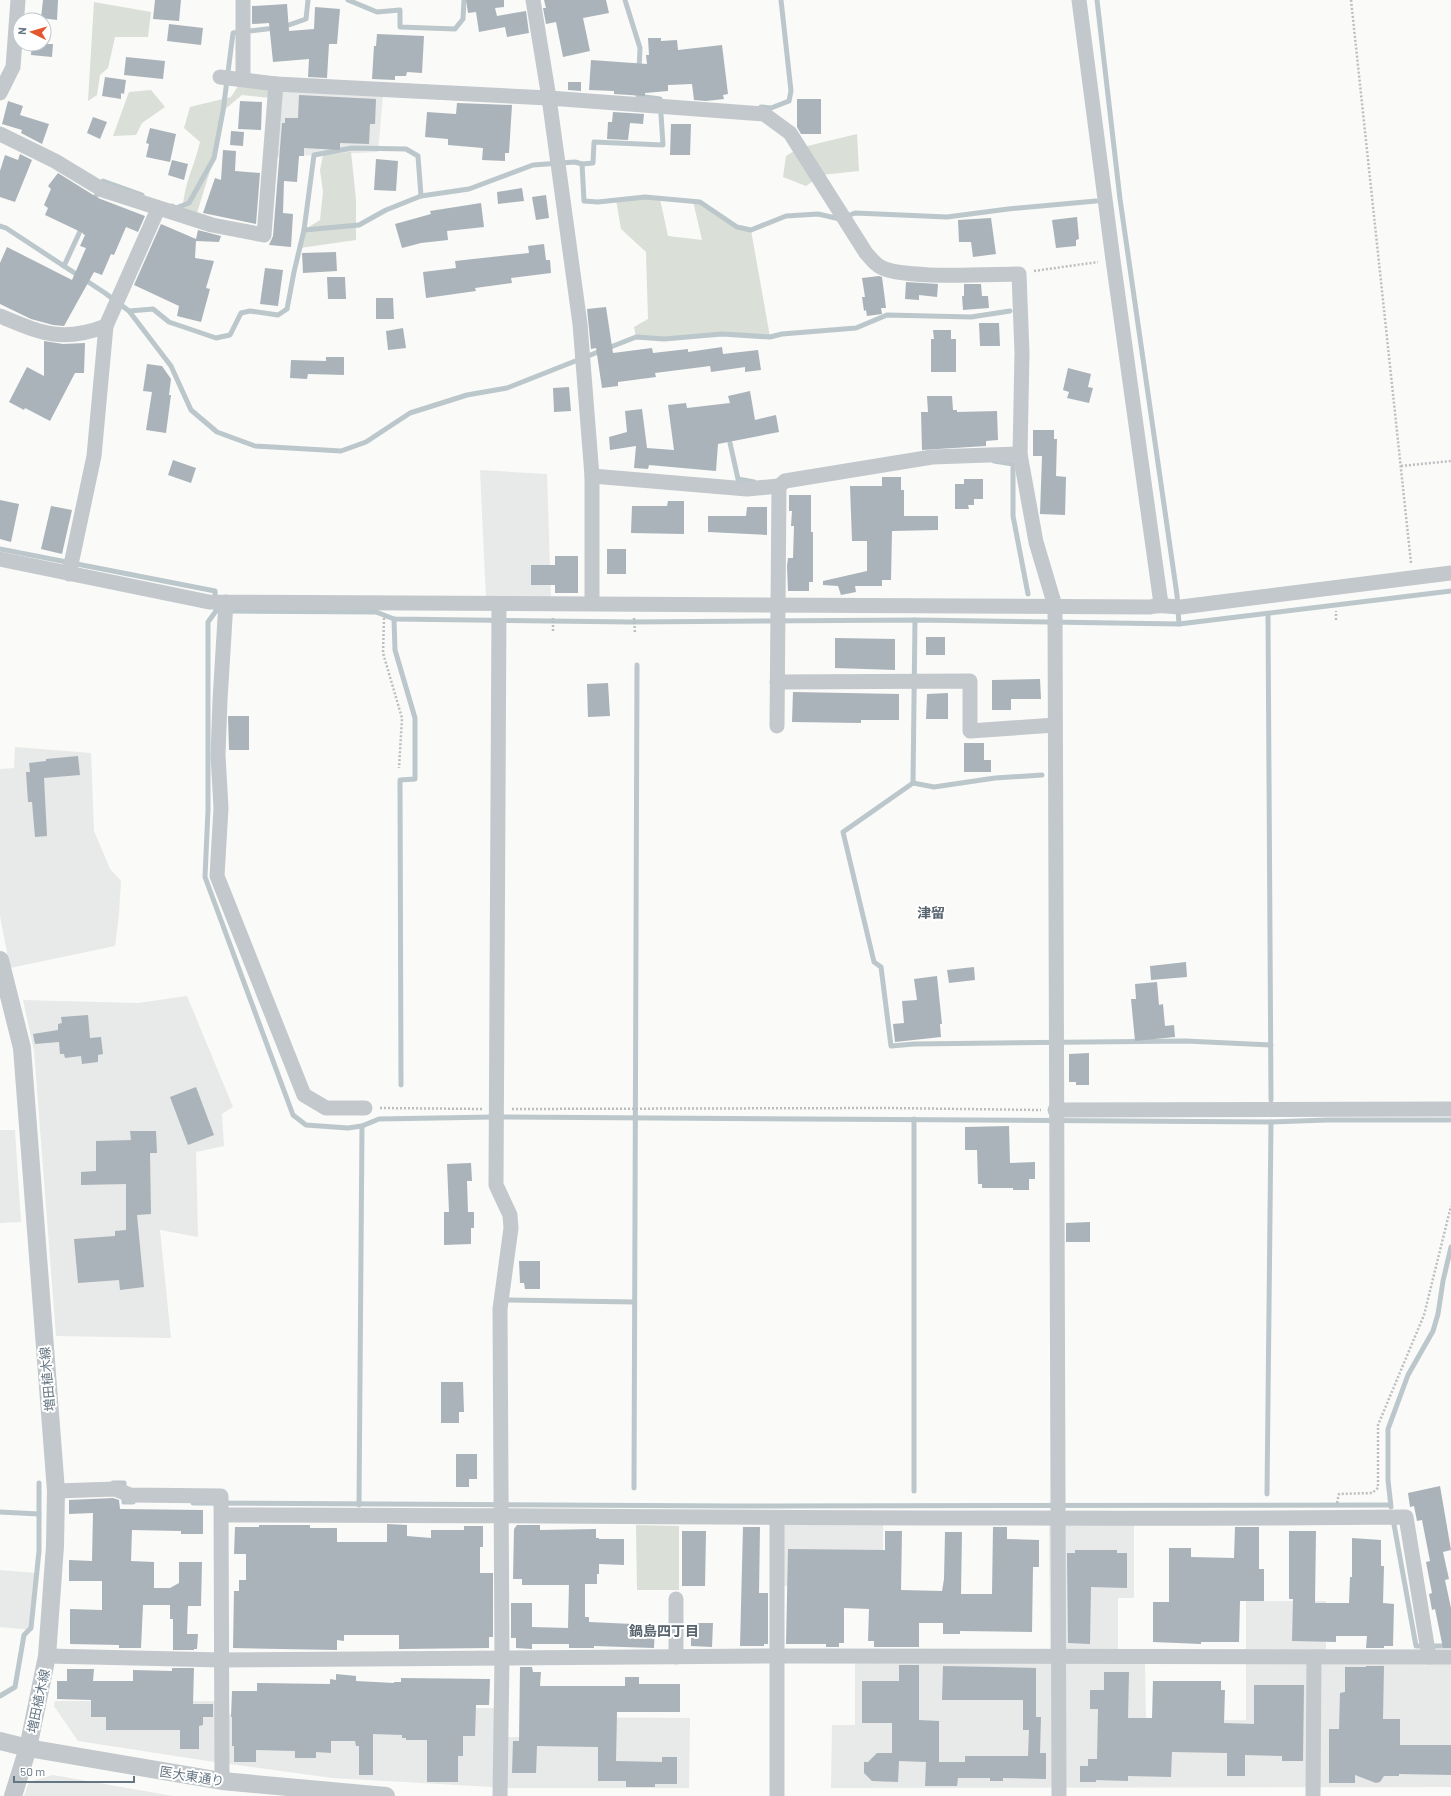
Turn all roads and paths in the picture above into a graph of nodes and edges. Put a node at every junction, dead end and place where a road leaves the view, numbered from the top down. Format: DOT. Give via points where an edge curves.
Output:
graph roads {
  1 [pos="18,0"];
  2 [pos="243,0"];
  3 [pos="533,0"];
  4 [pos="1079,0"];
  5 [pos="1351,0"];
  6 [pos="276,84"];
  7 [pos="0,93"];
  8 [pos="549,98"];
  9 [pos="0,134"];
  10 [pos="158,209"];
  11 [pos="1113,260"];
  12 [pos="1019,274"];
  13 [pos="0,316"];
  14 [pos="106,326"];
  15 [pos="1020,454"];
  16 [pos="1451,461"];
  17 [pos="1400,466"];
  18 [pos="592,476"];
  19 [pos="782,483"];
  20 [pos="0,559"];
  21 [pos="71,567"];
  22 [pos="1451,573"];
  23 [pos="1412,578"];
  24 [pos="592,603"];
  25 [pos="499,604"];
  26 [pos="221,606"];
  27 [pos="1172,606"];
  28 [pos="777,608"];
  29 [pos="1336,611"];
  30 [pos="1054,614"];
  31 [pos="384,618"];
  32 [pos="1336,620"];
  33 [pos="777,682"];
  34 [pos="1055,725"];
  35 [pos="777,726"];
  36 [pos="400,768"];
  37 [pos="0,960"];
  38 [pos="360,1108"];
  39 [pos="630,1109"];
  40 [pos="1451,1109"];
  41 [pos="1055,1117"];
  42 [pos="1451,1206"];
  43 [pos="56,1492"];
  44 [pos="1336,1500"];
  45 [pos="222,1507"];
  46 [pos="501,1508"];
  47 [pos="1059,1510"];
  48 [pos="776,1518"];
  49 [pos="676,1598"];
  50 [pos="1428,1650"];
  51 [pos="47,1656"];
  52 [pos="777,1656"];
  53 [pos="676,1657"];
  54 [pos="1058,1657"];
  55 [pos="1314,1657"];
  56 [pos="1451,1657"];
  57 [pos="502,1658"];
  58 [pos="222,1660"];
  59 [pos="0,1741"];
  60 [pos="28,1748"];
  61 [pos="222,1789"];
  62 [pos="13,1796"];
  63 [pos="386,1796"];
  64 [pos="500,1796"];
  65 [pos="777,1796"];
  66 [pos="1059,1796"];
  67 [pos="1313,1796"];
  1 -- 7 [label="street" via="13,67"];
  2 -- 6 [label="street" via="244,31 232,78"];
  3 -- 8 [label="street"];
  4 -- 11 [label="street"];
  5 -- 17 [label="path"];
  6 -- 8 [label="street"];
  6 -- 10 [label="street" via="264,235 212,225"];
  8 -- 12 [label="street" via="764,114 790,133 866,254 879,267 925,274"];
  8 -- 18 [label="street" via="582,356"];
  9 -- 10 [label="street" via="55,161 99,188"];
  10 -- 14 [label="street"];
  11 -- 12 [label="path"];
  11 -- 27 [label="street"];
  12 -- 15 [label="street" via="1022,353"];
  13 -- 14 [label="street" via="38,332 61,336 86,333"];
  14 -- 21 [label="street" via="94,456"];
  15 -- 19 [label="street" via="932,457"];
  15 -- 30 [label="street" via="1036,542"];
  16 -- 17 [label="path"];
  17 -- 23 [label="path"];
  18 -- 19 [label="street" via="747,489"];
  18 -- 24 [label="street"];
  19 -- 28 [label="street"];
  20 -- 21 [label="street"];
  21 -- 26 [label="street"];
  22 -- 23 [label="street"];
  23 -- 27 [label="street"];
  24 -- 25 [label="street"];
  24 -- 28 [label="street"];
  25 -- 26 [label="street"];
  25 -- 46 [label="street" via="496,1185 510,1215 511,1228 500,1309"];
  26 -- 38 [label="street" via="218,755 221,808 217,876 304,1096 326,1108"];
  27 -- 30 [label="street"];
  28 -- 30 [label="street"];
  28 -- 33 [label="street"];
  29 -- 32 [label="path"];
  30 -- 34 [label="street"];
  31 -- 36 [label="path" via="384,653 402,718"];
  33 -- 34 [label="street" via="970,681 970,731"];
  33 -- 35 [label="street"];
  34 -- 41 [label="street"];
  37 -- 43 [label="street, 増田植木線" via="22,1048"];
  39 -- 41 [label="path" via="897,1108"];
  40 -- 41 [label="street"];
  41 -- 47 [label="street"];
  42 -- 44 [label="path" via="1424,1315 1378,1425 1378,1488 1372,1493 1339,1494"];
  43 -- 45 [label="street" via="115,1489 130,1496"];
  43 -- 51 [label="street, 増田植木線"];
  45 -- 46 [label="street"];
  45 -- 58 [label="street"];
  46 -- 48 [label="street"];
  46 -- 57 [label="street"];
  47 -- 48 [label="street"];
  47 -- 50 [label="street" via="1406,1518"];
  47 -- 54 [label="street"];
  48 -- 52 [label="street"];
  49 -- 53 [label="street"];
  50 -- 55 [label="street"];
  50 -- 56 [label="street"];
  51 -- 58 [label="street"];
  51 -- 60 [label="street, 増田植木線"];
  52 -- 53 [label="street"];
  52 -- 54 [label="street"];
  52 -- 65 [label="street"];
  53 -- 57 [label="street"];
  54 -- 55 [label="street"];
  54 -- 66 [label="street"];
  55 -- 67 [label="street"];
  57 -- 58 [label="street"];
  57 -- 64 [label="street"];
  58 -- 61 [label="street"];
  59 -- 60 [label="street, 医大東通り"];
  60 -- 61 [label="street, 医大東通り"];
  60 -- 62 [label="street, 増田植木線"];
  61 -- 63 [label="street, 医大東通り"];
}
